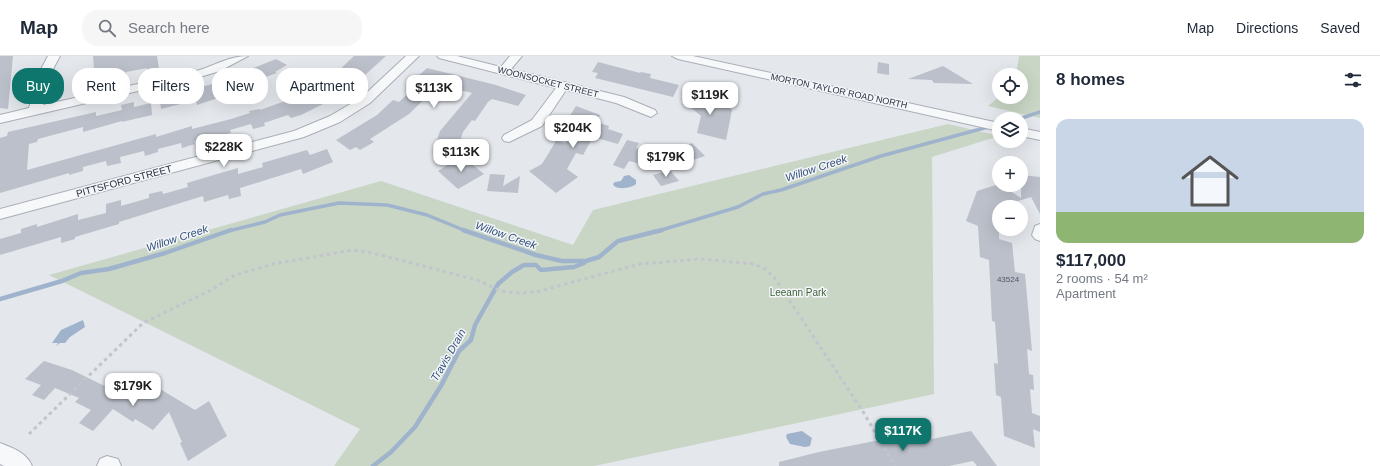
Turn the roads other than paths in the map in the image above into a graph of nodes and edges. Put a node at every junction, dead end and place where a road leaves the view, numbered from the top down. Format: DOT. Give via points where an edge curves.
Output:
graph roads {
  1 [pos="54,56"];
  2 [pos="242,56"];
  3 [pos="413,56"];
  4 [pos="443,56"];
  5 [pos="516,56"];
  6 [pos="678,56"];
  7 [pos="504,71"];
  8 [pos="562,86"];
  9 [pos="35,111"];
  10 [pos="651,113"];
  11 [pos="0,119"];
  12 [pos="992,125"];
  13 [pos="1028,133"];
  14 [pos="1040,136"];
  15 [pos="509,138"];
  16 [pos="0,214"];
  17 [pos="1040,230"];
  18 [pos="1040,235"];
  19 [pos="0,453"];
  20 [pos="22,466"];
  21 [pos="107,466"];
  22 [pos="110,466"];
  1 -- 9 [label="street" via="46,71"];
  2 -- 9 [label="street" via="199,74"];
  3 -- 16 [label="street, PITTSFORD STREET" via="366,100 335,118 299,134"];
  4 -- 7 [label="street, WOONSOCKET STREET"];
  5 -- 7 [label="street"];
  6 -- 12 [label="street, MORTON TAYLOR ROAD NORTH"];
  7 -- 8 [label="street, WOONSOCKET STREET"];
  8 -- 10 [label="street, WOONSOCKET STREET" via="620,100"];
  8 -- 15 [label="street" via="537,123"];
  9 -- 11 [label="street"];
  13 -- 14 [label="street"];
  17 -- 18 [label="street"];
  19 -- 20 [label="street"];
  21 -- 22 [label="street"];
}
